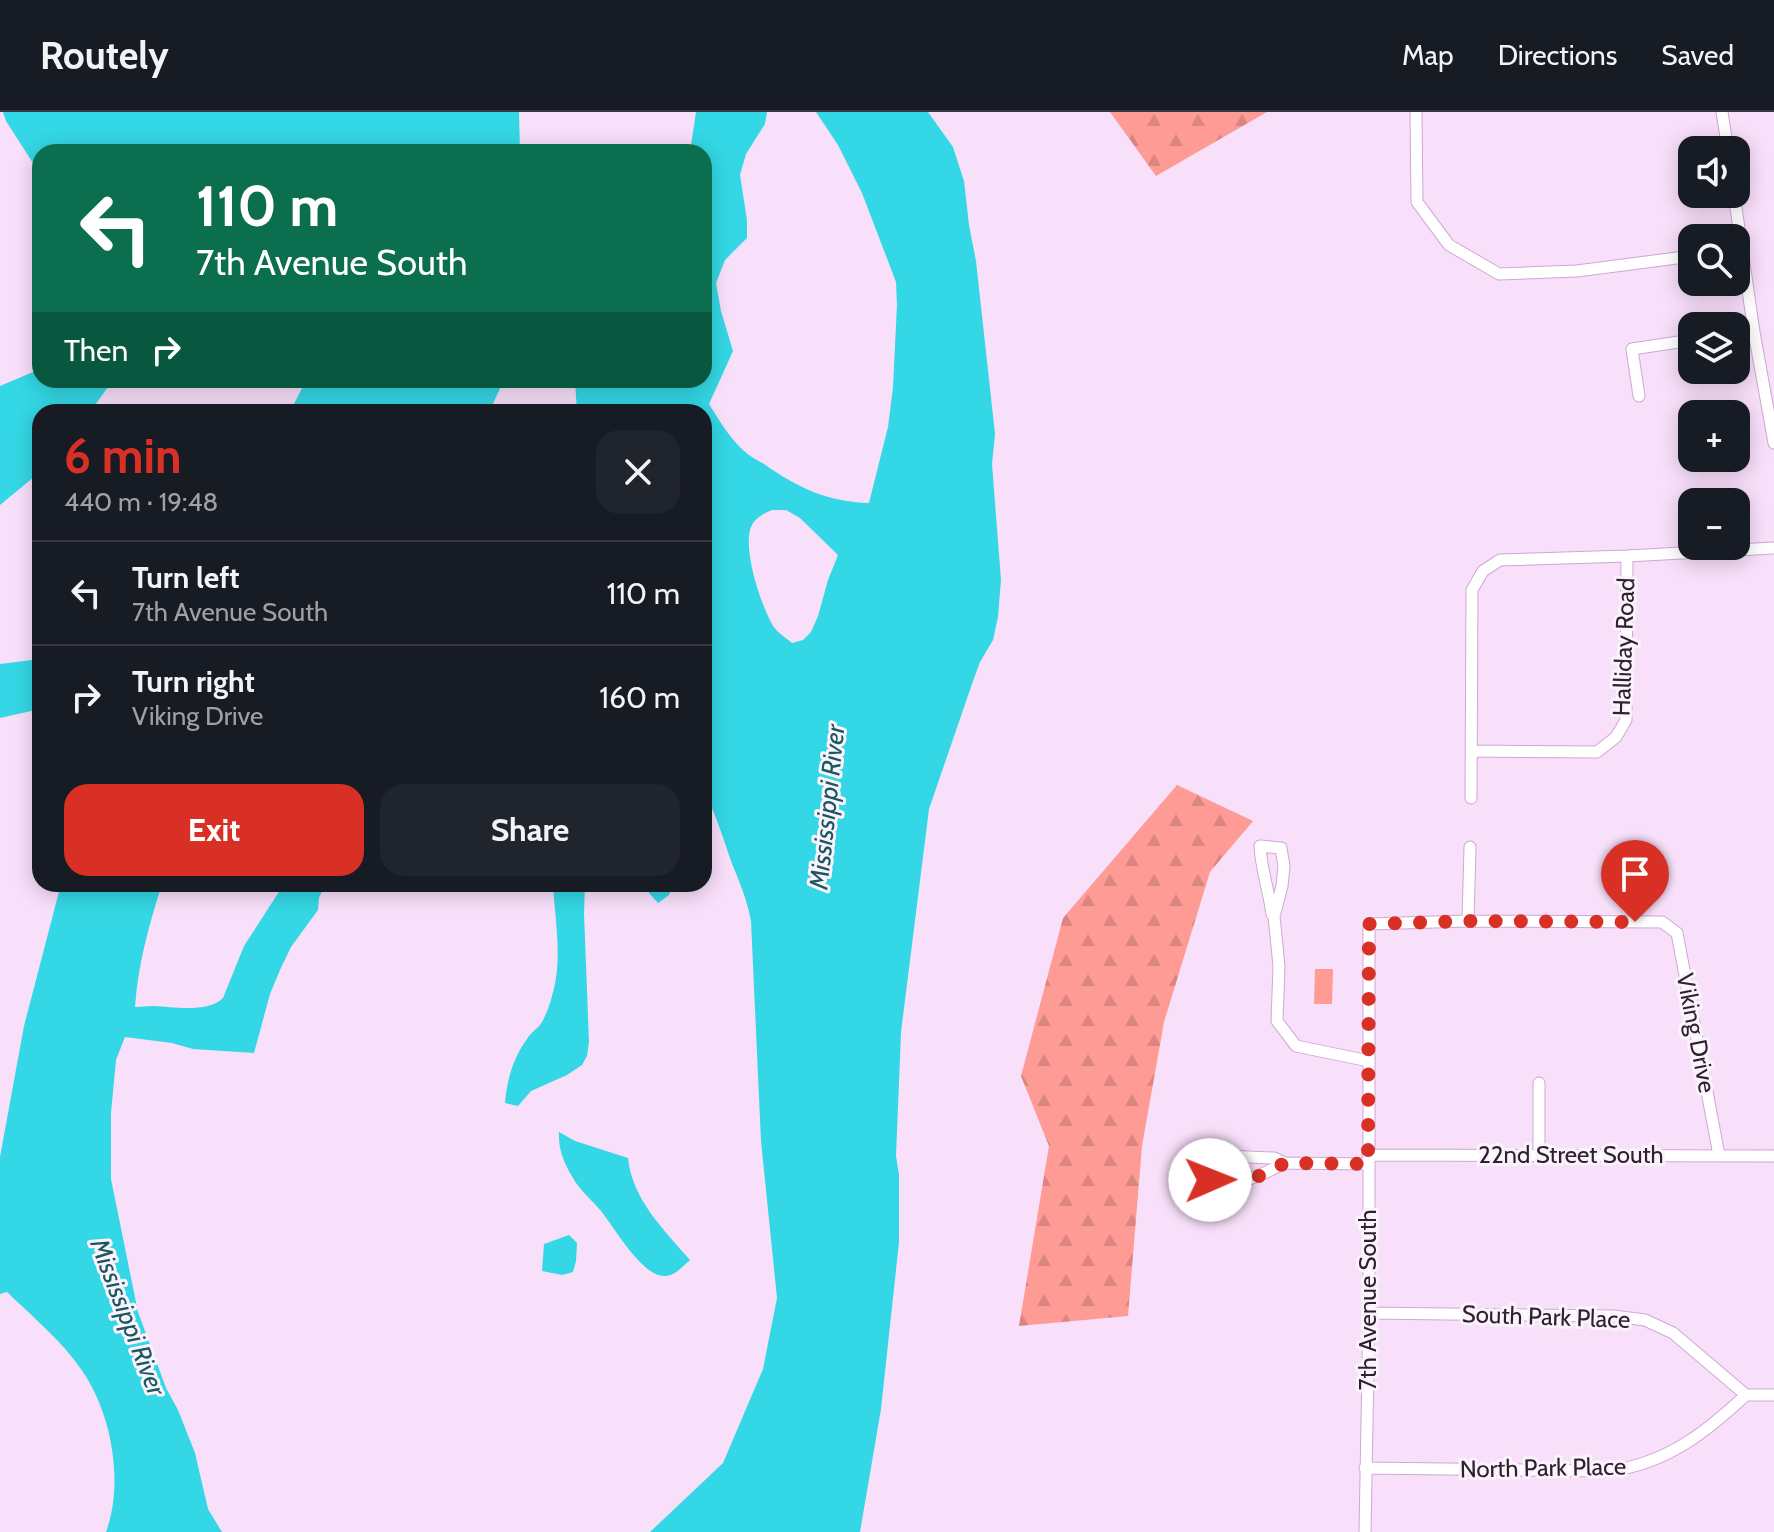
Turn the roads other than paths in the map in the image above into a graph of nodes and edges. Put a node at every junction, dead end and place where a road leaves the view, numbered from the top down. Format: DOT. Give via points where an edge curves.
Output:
graph roads {
  1 [pos="1416,112"];
  2 [pos="1722,112"];
  3 [pos="1726,136"];
  4 [pos="1678,258"];
  5 [pos="1747,296"];
  6 [pos="1750,332"];
  7 [pos="1754,332"];
  8 [pos="1678,342"];
  9 [pos="1639,396"];
  10 [pos="1774,443"];
  11 [pos="1774,548"];
  12 [pos="1627,556"];
  13 [pos="1472,751"];
  14 [pos="1471,798"];
  15 [pos="1470,847"];
  16 [pos="1274,916"];
  17 [pos="1468,921"];
  18 [pos="1369,924"];
  19 [pos="1369,1061"];
  20 [pos="1539,1083"];
  21 [pos="1539,1155"];
  22 [pos="1719,1155"];
  23 [pos="1774,1156"];
  24 [pos="1368,1160"];
  25 [pos="1285,1163"];
  26 [pos="1369,1313"];
  27 [pos="1746,1395"];
  28 [pos="1774,1395"];
  29 [pos="1365,1468"];
  30 [pos="1365,1532"];
  1 -- 4 [label="street" via="1417,202 1449,245 1499,274 1577,271"];
  2 -- 3 [label="street"];
  5 -- 7 [label="street"];
  6 -- 7 [label="street"];
  7 -- 10 [label="street"];
  8 -- 9 [label="street" via="1632,349"];
  11 -- 12 [label="street, Halliday Road"];
  12 -- 13 [label="street, Halliday Road" via="1500,560 1483,571 1472,590"];
  12 -- 13 [label="street, Halliday Road" via="1626,720 1616,737 1597,752"];
  13 -- 14 [label="street"];
  15 -- 17 [label="street"];
  16 -- 16 [label="street" via="1282,886 1281,848 1260,846"];
  16 -- 19 [label="street" via="1277,1021 1296,1046"];
  17 -- 18 [label="street, Viking Drive"];
  17 -- 22 [label="street, Viking Drive" via="1662,922 1677,933"];
  18 -- 19 [label="street, 7th Avenue South"];
  19 -- 24 [label="street, 7th Avenue South"];
  20 -- 21 [label="street"];
  21 -- 22 [label="street, 22nd Street South"];
  21 -- 24 [label="street, 22nd Street South"];
  22 -- 23 [label="street, 22nd Street South"];
  24 -- 25 [label="street, 22nd Street South"];
  24 -- 26 [label="street, 7th Avenue South"];
  25 -- 25 [label="street, 22nd Street South" via="1224,1156 1210,1180 1239,1182"];
  26 -- 27 [label="street, South Park Place" via="1645,1320 1673,1333"];
  26 -- 29 [label="street, 7th Avenue South"];
  27 -- 28 [label="street"];
  27 -- 29 [label="street, North Park Place" via="1674,1452 1632,1468"];
  29 -- 30 [label="street, 7th Avenue South"];
}
